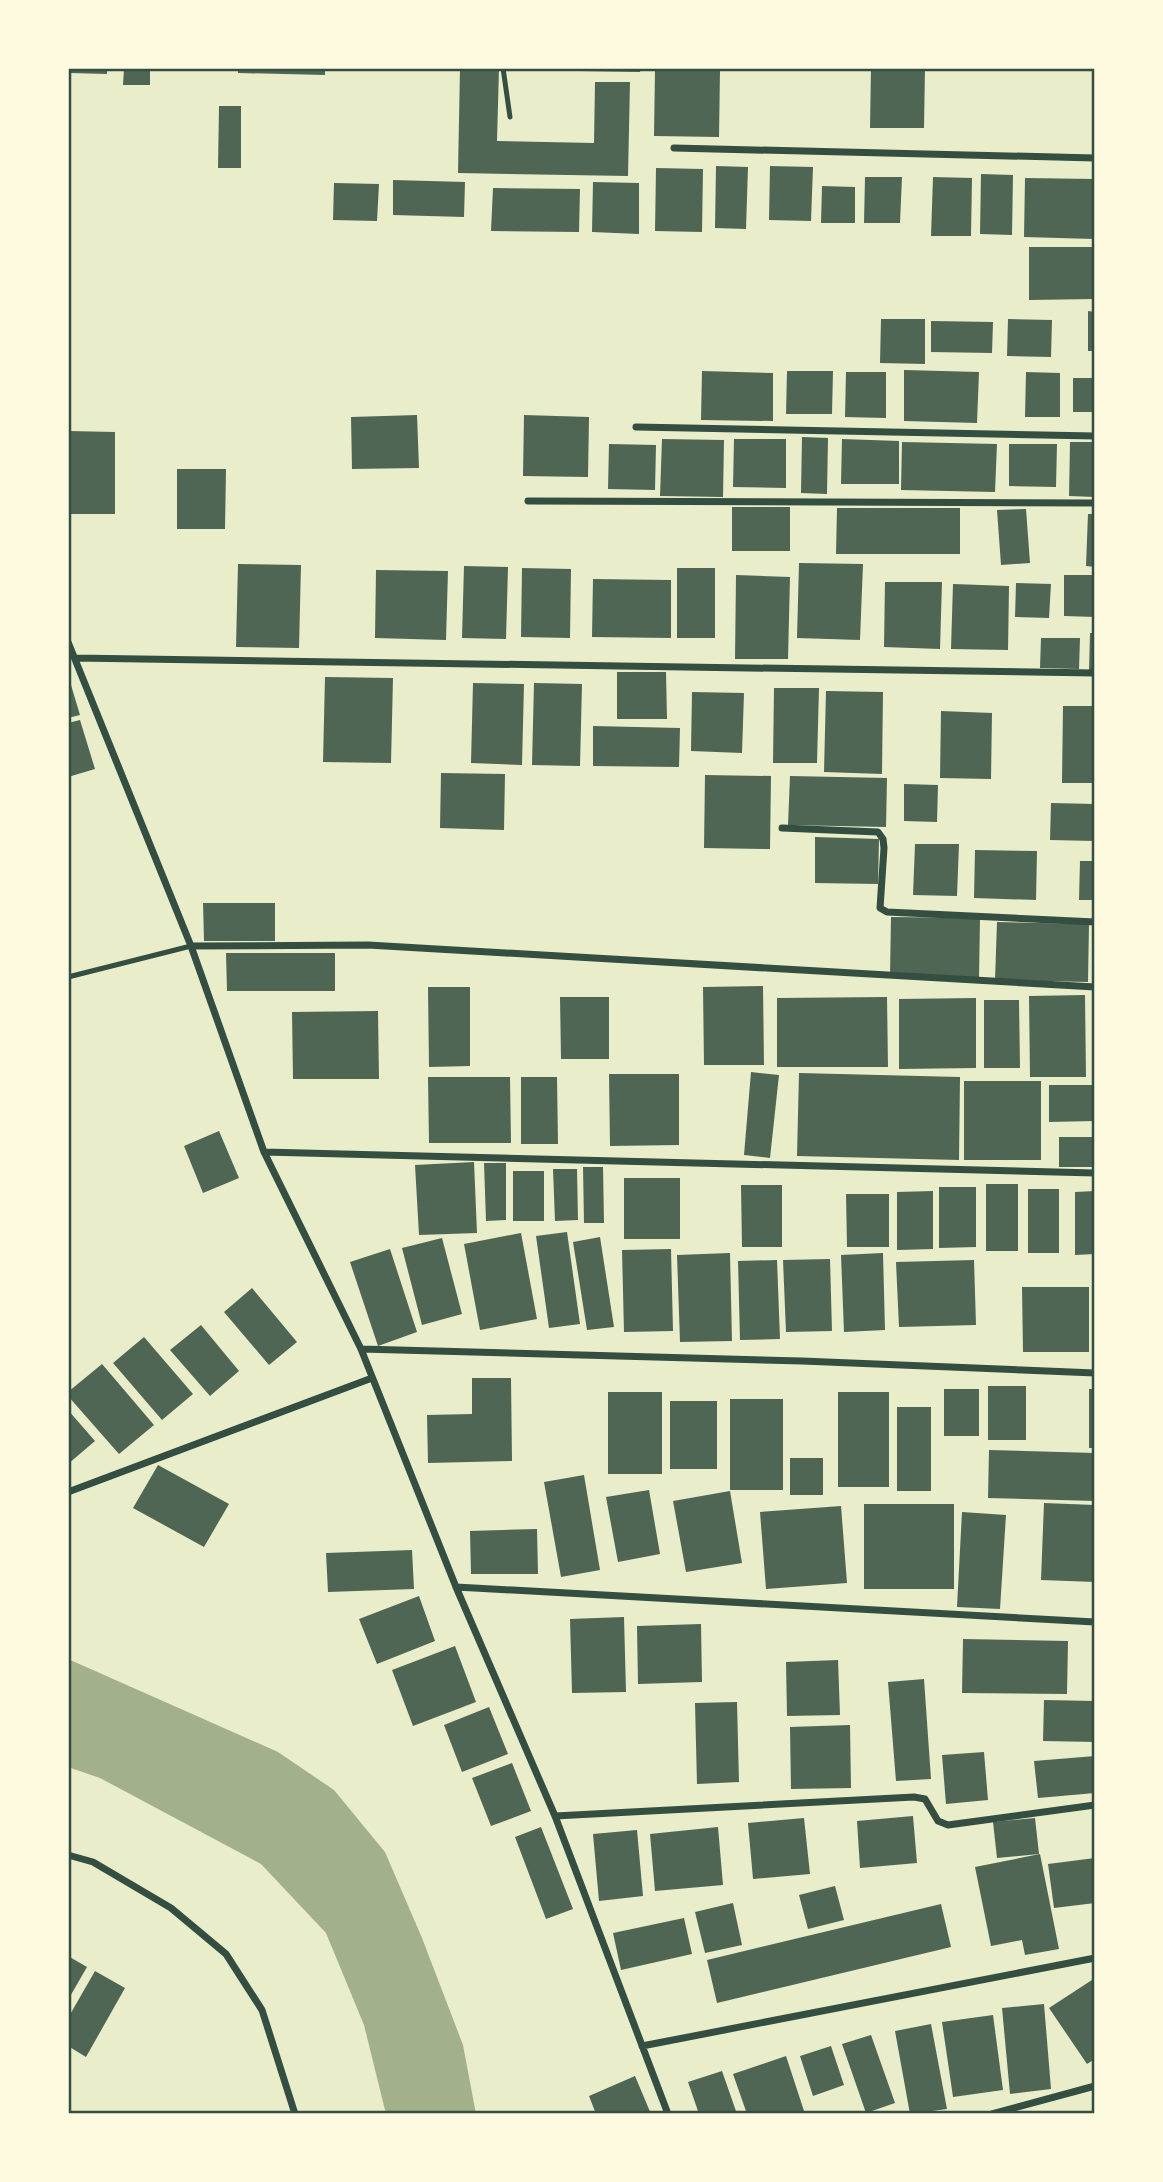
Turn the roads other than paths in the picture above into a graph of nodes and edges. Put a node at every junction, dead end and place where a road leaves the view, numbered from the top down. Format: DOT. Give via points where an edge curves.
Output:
graph roads {
  1 [pos="503,68"];
  2 [pos="510,117"];
  3 [pos="674,148"];
  4 [pos="1095,158"];
  5 [pos="636,427"];
  6 [pos="1095,436"];
  7 [pos="528,501"];
  8 [pos="1095,503"];
  9 [pos="68,642"];
  10 [pos="75,657"];
  11 [pos="1095,673"];
  12 [pos="782,828"];
  13 [pos="1095,922"];
  14 [pos="191,946"];
  15 [pos="68,978"];
  16 [pos="1095,987"];
  17 [pos="264,1152"];
  18 [pos="1095,1172"];
  19 [pos="360,1349"];
  20 [pos="1095,1373"];
  21 [pos="372,1378"];
  22 [pos="68,1492"];
  23 [pos="456,1587"];
  24 [pos="1095,1622"];
  25 [pos="1095,1805"];
  26 [pos="555,1816"];
  27 [pos="68,1855"];
  28 [pos="1095,1958"];
  29 [pos="642,2046"];
  30 [pos="1095,2086"];
  31 [pos="295,2114"];
  32 [pos="668,2114"];
  33 [pos="992,2114"];
  1 -- 2 [label="lane"];
  3 -- 4 [label="street"];
  5 -- 6 [label="street"];
  7 -- 8 [label="street"];
  9 -- 10 [label="street"];
  10 -- 11 [label="street"];
  10 -- 14 [label="street"];
  12 -- 13 [label="street" via="878,832 884,848 880,908 887,912"];
  14 -- 15 [label="lane"];
  14 -- 16 [label="street" via="368,945"];
  14 -- 17 [label="street"];
  17 -- 18 [label="street"];
  17 -- 19 [label="street"];
  19 -- 20 [label="street"];
  19 -- 21 [label="street"];
  21 -- 22 [label="street"];
  21 -- 23 [label="street"];
  23 -- 24 [label="street"];
  23 -- 26 [label="street"];
  25 -- 26 [label="street" via="948,1825 938,1821 925,1799 914,1797"];
  26 -- 29 [label="street"];
  27 -- 31 [label="street" via="93,1862 171,1908 226,1955 262,2010"];
  28 -- 29 [label="street"];
  29 -- 32 [label="street"];
  30 -- 33 [label="street"];
}
